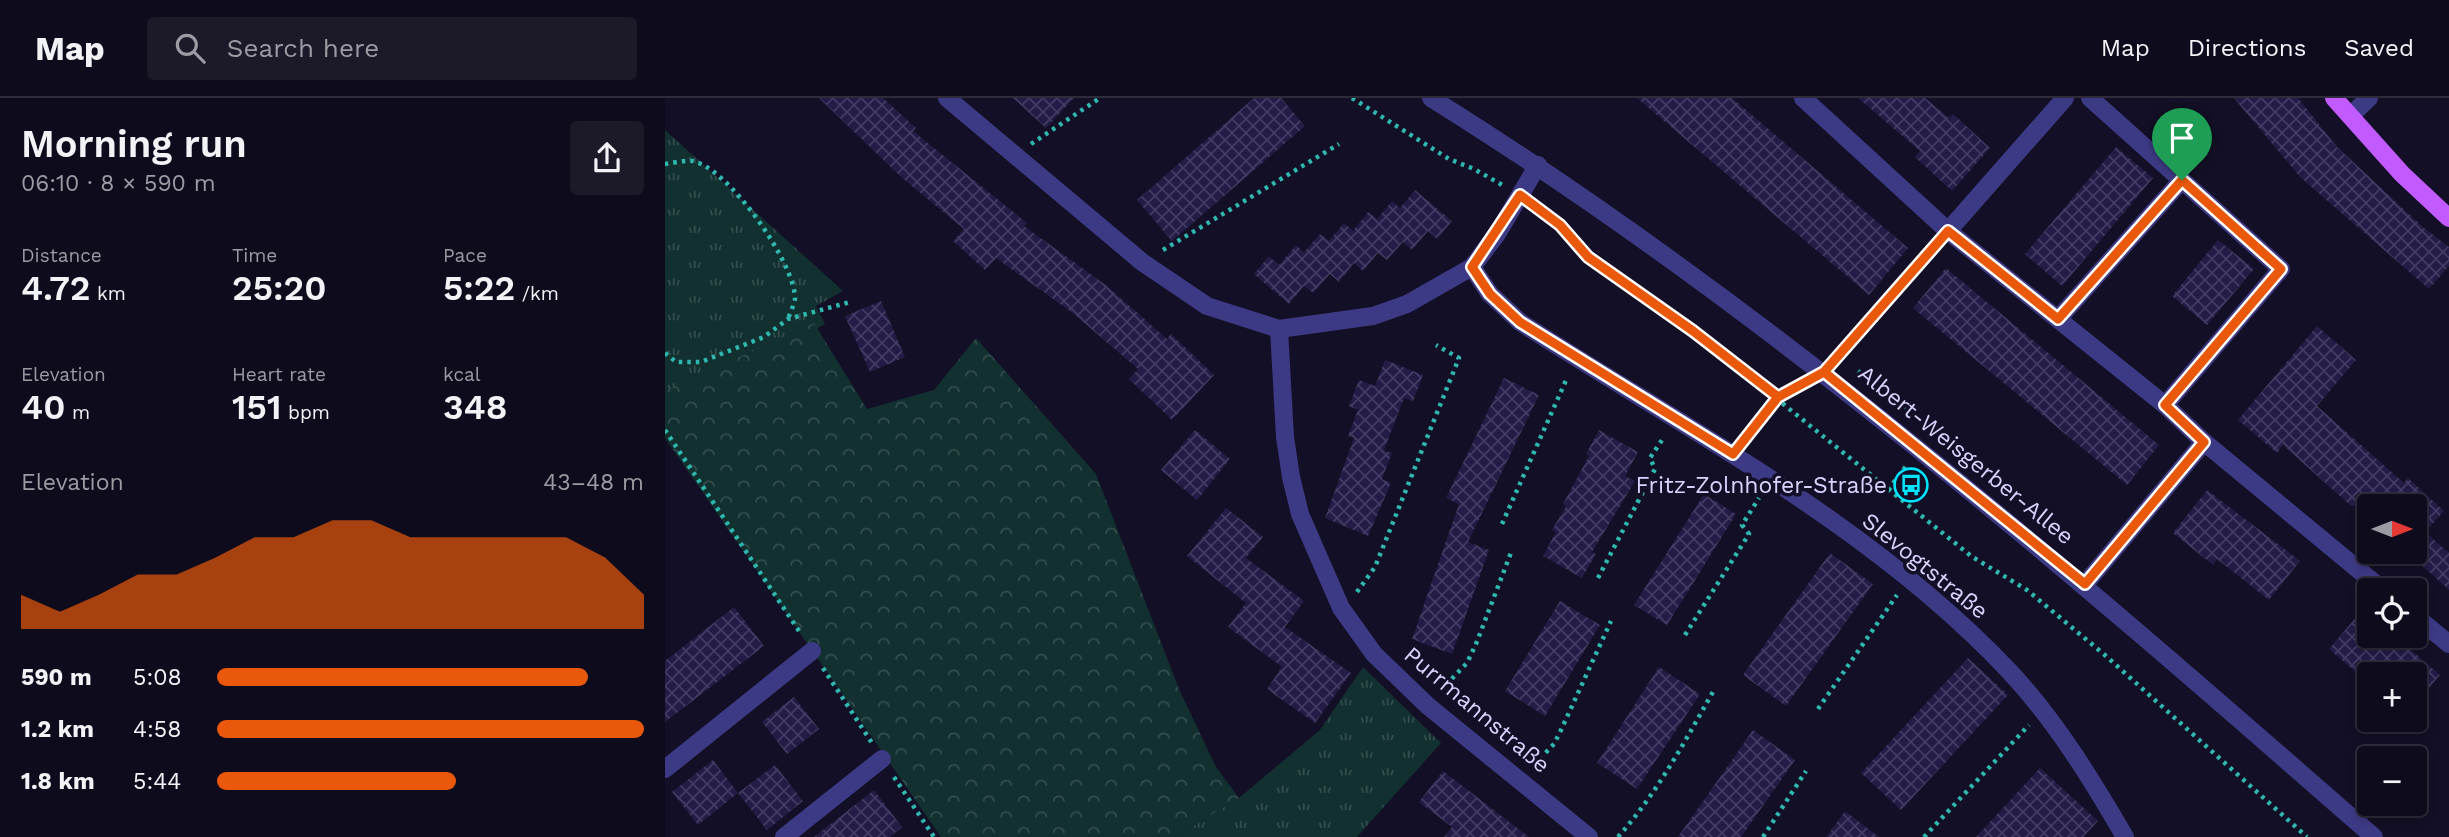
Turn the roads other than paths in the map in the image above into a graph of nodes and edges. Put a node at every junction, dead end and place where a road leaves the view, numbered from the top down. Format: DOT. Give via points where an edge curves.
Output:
graph roads {
  1 [pos="947,98"];
  2 [pos="1431,98"];
  3 [pos="1803,98"];
  4 [pos="2065,98"];
  5 [pos="2090,98"];
  6 [pos="2335,98"];
  7 [pos="2369,98"];
  8 [pos="2350,116"];
  9 [pos="1538,165"];
  10 [pos="2182,180"];
  11 [pos="2449,218"];
  12 [pos="1948,231"];
  13 [pos="1472,267"];
  14 [pos="2058,319"];
  15 [pos="1279,329"];
  16 [pos="2165,405"];
  17 [pos="2204,442"];
  18 [pos="2368,578"];
  19 [pos="2085,584"];
  20 [pos="2427,626"];
  21 [pos="2449,644"];
  22 [pos="813,651"];
  23 [pos="882,759"];
  24 [pos="665,769"];
  25 [pos="783,837"];
  26 [pos="1589,837"];
  27 [pos="2125,837"];
  28 [pos="2374,837"];
  1 -- 15 [label="street" via="1142,262 1207,306"];
  2 -- 9 [label="street, Albert-Weisgerber-Allee"];
  3 -- 12 [label="street"];
  4 -- 12 [label="street"];
  5 -- 10 [label="street"];
  6 -- 8 [label="main road"];
  7 -- 8 [label="street"];
  8 -- 11 [label="main road"];
  9 -- 13 [label="street"];
  9 -- 19 [label="street, Albert-Weisgerber-Allee" via="1824,372"];
  10 -- 14 [label="street"];
  10 -- 16 [label="street" via="2281,269"];
  12 -- 14 [label="street"];
  13 -- 15 [label="street" via="1407,304 1373,316"];
  13 -- 27 [label="street, Slevogtstraße" via="1504,310 1733,454 1908,578 2011,673 2042,711"];
  14 -- 16 [label="street"];
  15 -- 26 [label="street, Purrmannstraße" via="1291,477 1300,514 1341,608 1374,654 1428,706"];
  16 -- 17 [label="street"];
  17 -- 18 [label="street"];
  17 -- 19 [label="street"];
  19 -- 28 [label="street, Albert-Weisgerber-Allee"];
  20 -- 21 [label="street"];
  22 -- 24 [label="street"];
  23 -- 25 [label="street"];
}
